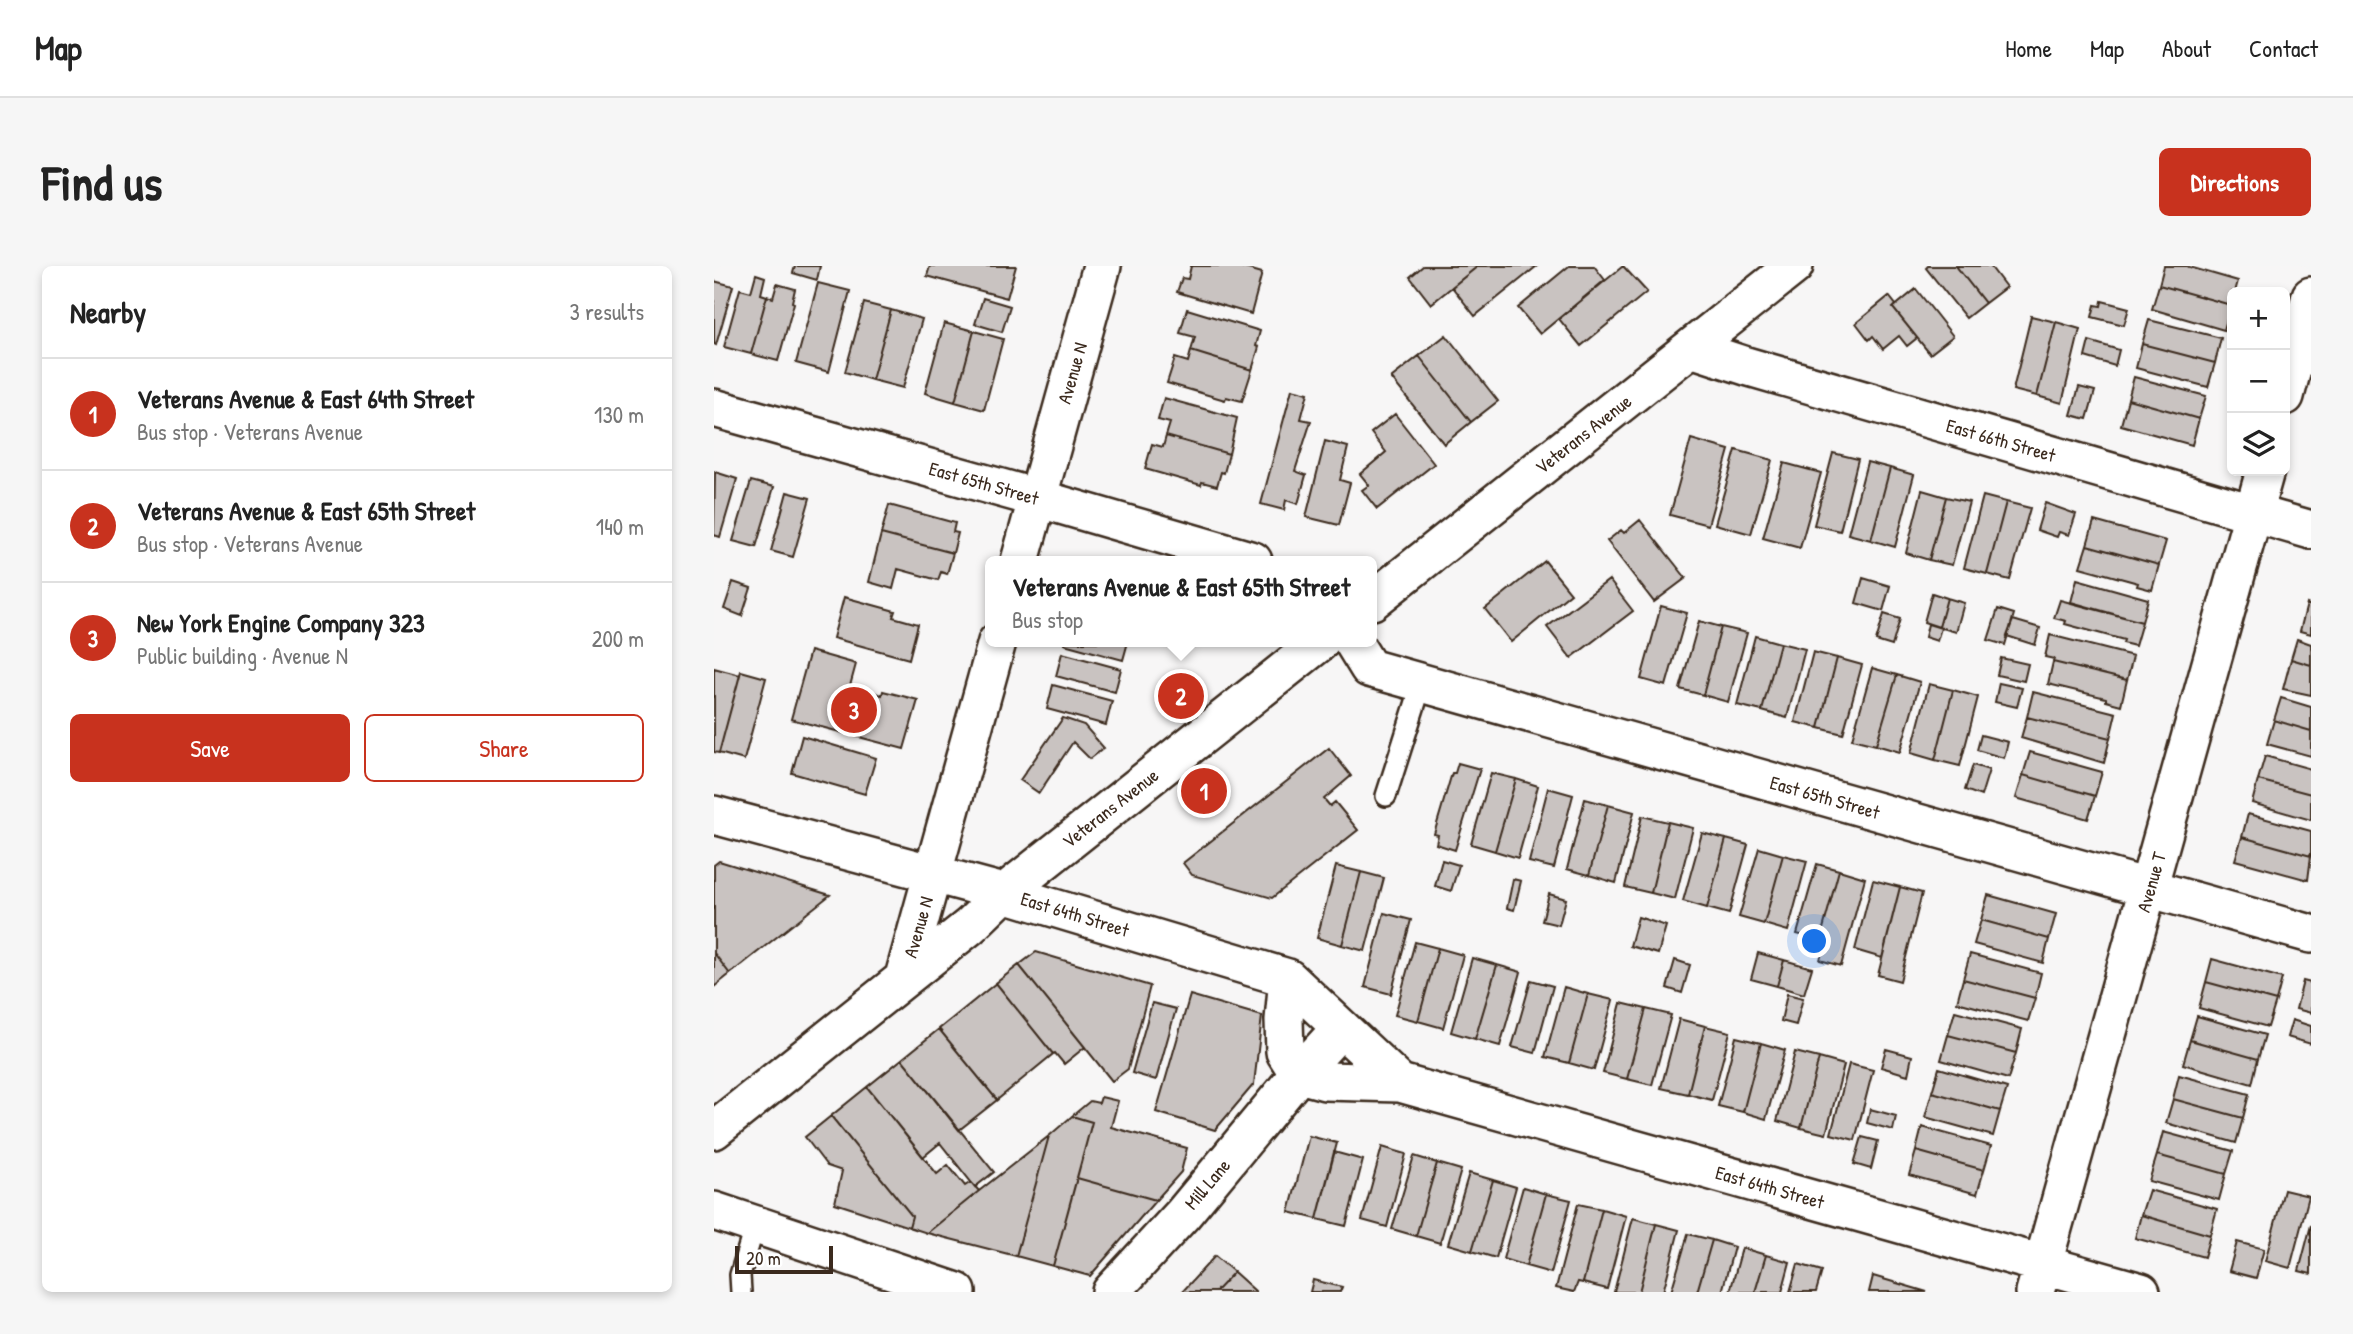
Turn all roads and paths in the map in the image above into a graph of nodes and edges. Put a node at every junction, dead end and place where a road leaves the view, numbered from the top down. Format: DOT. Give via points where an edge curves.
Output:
graph roads {
  1 [pos="1102,266"];
  2 [pos="1794,266"];
  3 [pos="2311,296"];
  4 [pos="1691,348"];
  5 [pos="2290,377"];
  6 [pos="714,408"];
  7 [pos="2264,476"];
  8 [pos="1037,498"];
  9 [pos="2254,514"];
  10 [pos="2311,530"];
  11 [pos="1021,556"];
  12 [pos="1236,556"];
  13 [pos="1377,597"];
  14 [pos="997,647"];
  15 [pos="1314,647"];
  16 [pos="1356,647"];
  17 [pos="1422,683"];
  18 [pos="1386,796"];
  19 [pos="714,815"];
  20 [pos="932,873"];
  21 [pos="2149,889"];
  22 [pos="1004,893"];
  23 [pos="2311,934"];
  24 [pos="904,977"];
  25 [pos="1288,978"];
  26 [pos="1341,1028"];
  27 [pos="1299,1074"];
  28 [pos="1399,1083"];
  29 [pos="714,1130"];
  30 [pos="714,1211"];
  31 [pos="755,1225"];
  32 [pos="2039,1278"];
  33 [pos="941,1290"];
  34 [pos="741,1292"];
  35 [pos="1111,1292"];
  36 [pos="2141,1292"];
  1 -- 8 [label="street, Avenue N"];
  2 -- 4 [label="street, Veterans Avenue"];
  3 -- 5 [label="street"];
  4 -- 9 [label="street, East 66th Street"];
  4 -- 13 [label="street, Veterans Avenue"];
  6 -- 8 [label="street, East 65th Street"];
  7 -- 9 [label="street, Avenue T"];
  8 -- 11 [label="street, Avenue N"];
  8 -- 12 [label="street, East 65th Street"];
  9 -- 10 [label="street, East 66th Street"];
  9 -- 21 [label="street, Avenue T"];
  14 -- 20 [label="street, Avenue N"];
  15 -- 22 [label="street, Veterans Avenue"];
  16 -- 17 [label="street, East 65th Street" via="1369,668"];
  17 -- 18 [label="lane"];
  17 -- 21 [label="street, East 65th Street"];
  19 -- 20 [label="street, East 64th Street"];
  20 -- 22 [label="street, East 64th Street"];
  20 -- 24 [label="street, Avenue N"];
  21 -- 23 [label="street, East 65th Street"];
  21 -- 32 [label="street, Avenue T"];
  22 -- 24 [label="street, Veterans Avenue"];
  22 -- 25 [label="street, East 64th Street"];
  24 -- 29 [label="street, Avenue N"];
  25 -- 26 [label="street, East 64th Street"];
  25 -- 27 [label="street" via="1285,1052"];
  26 -- 27 [label="street, Mill Lane"];
  26 -- 28 [label="street, East 64th Street"];
  27 -- 28 [label="street, East 64th Street" via="1325,1080"];
  27 -- 35 [label="street, Mill Lane"];
  28 -- 32 [label="street, East 64th Street"];
  30 -- 31 [label="street"];
  31 -- 33 [label="street"];
  31 -- 34 [label="lane" via="740,1275"];
  32 -- 36 [label="street, East 64th Street"];
}
